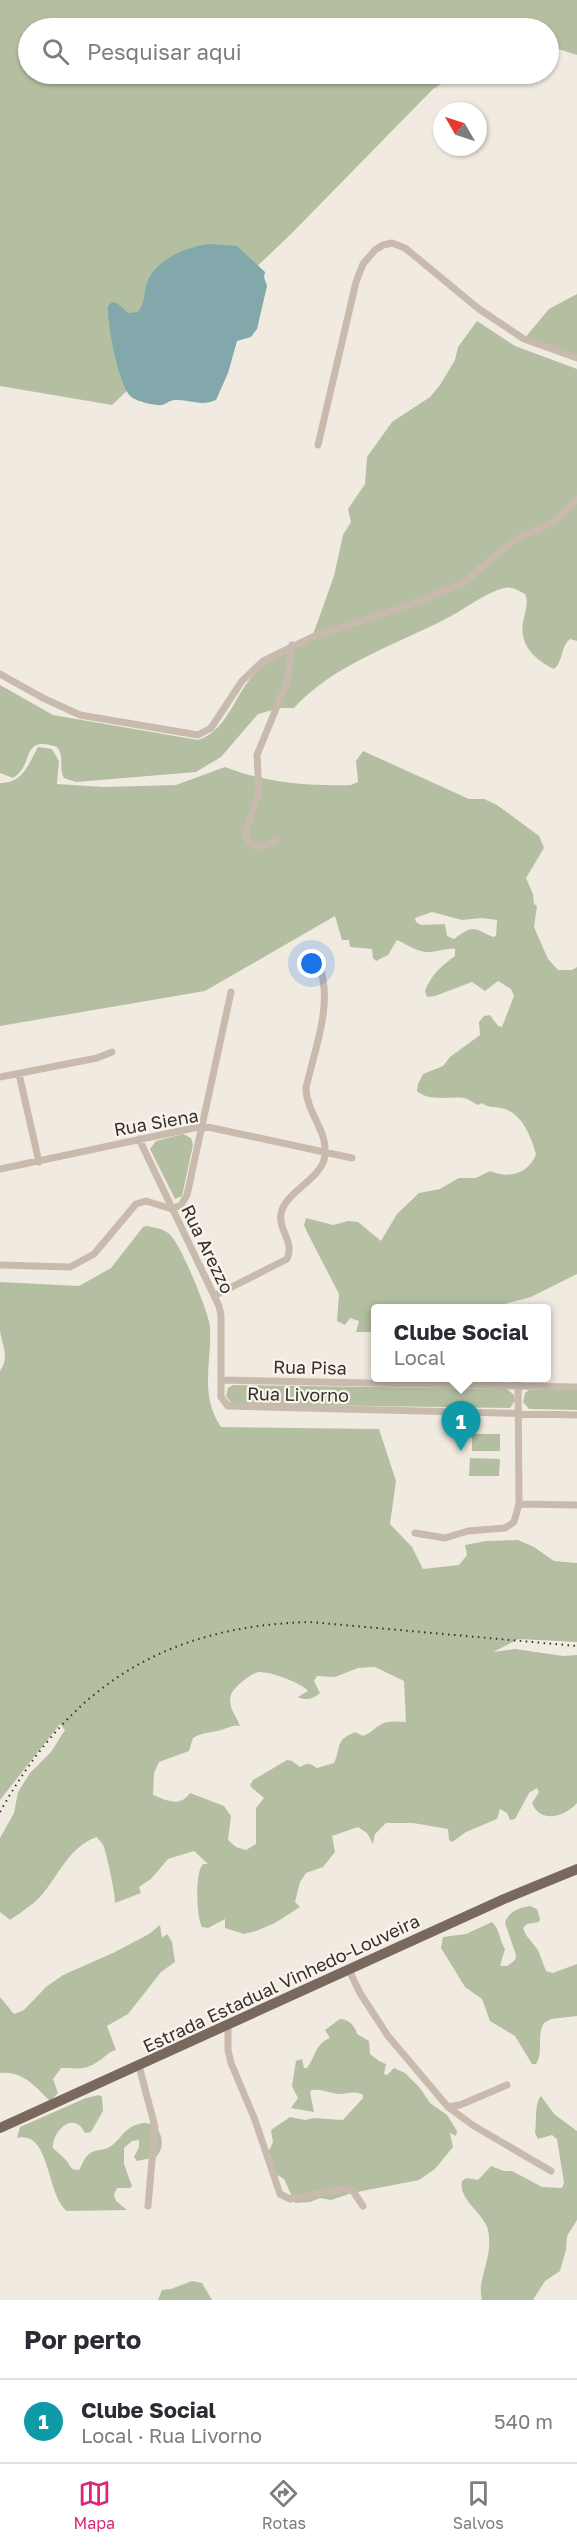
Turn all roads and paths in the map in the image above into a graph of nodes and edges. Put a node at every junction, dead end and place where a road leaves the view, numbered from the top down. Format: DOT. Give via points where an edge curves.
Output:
graph roads {
  1 [pos="577,358"];
  2 [pos="318,445"];
  3 [pos="577,499"];
  4 [pos="292,645"];
  5 [pos="0,674"];
  6 [pos="277,840"];
  7 [pos="320,968"];
  8 [pos="231,992"];
  9 [pos="112,1052"];
  10 [pos="19,1074"];
  11 [pos="0,1077"];
  12 [pos="202,1126"];
  13 [pos="139,1139"];
  14 [pos="326,1153"];
  15 [pos="352,1158"];
  16 [pos="39,1162"];
  17 [pos="0,1169"];
  18 [pos="172,1209"];
  19 [pos="0,1265"];
  20 [pos="214,1296"];
  21 [pos="221,1380"];
  22 [pos="371,1381"];
  23 [pos="518,1382"];
  24 [pos="577,1387"];
  25 [pos="517,1415"];
  26 [pos="577,1415"];
  27 [pos="519,1504"];
  28 [pos="577,1505"];
  29 [pos="415,1533"];
  30 [pos="577,1869"];
  31 [pos="349,1970"];
  32 [pos="228,2025"];
  33 [pos="139,2066"];
  34 [pos="507,2085"];
  35 [pos="448,2108"];
  36 [pos="0,2128"];
  37 [pos="552,2171"];
  38 [pos="148,2206"];
  39 [pos="363,2206"];
  1 -- 2 [label="street" via="524,339 479,309 405,248 392,243 383,245 363,264 356,282"];
  3 -- 4 [label="street" via="555,521 513,541 463,583"];
  4 -- 5 [label="street" via="256,666 211,728 198,735 80,715"];
  4 -- 6 [label="street" via="287,682 257,755 259,791 245,834 250,844 259,848"];
  7 -- 14 [label="street" via="324,978 323,1010 306,1099"];
  8 -- 12 [label="street"];
  9 -- 10 [label="street"];
  10 -- 11 [label="street"];
  10 -- 16 [label="street"];
  12 -- 13 [label="street, Rua Siena"];
  12 -- 14 [label="street, Rua Siena"];
  12 -- 18 [label="street" via="187,1195 181,1205"];
  13 -- 16 [label="street, Rua Siena"];
  13 -- 18 [label="street, Rua Arezzo"];
  14 -- 15 [label="street, Rua Siena"];
  14 -- 20 [label="street" via="319,1169 280,1215 289,1244 287,1259"];
  16 -- 17 [label="street, Rua Siena"];
  18 -- 19 [label="street" via="146,1201 136,1204 94,1254 70,1267"];
  18 -- 20 [label="street, Rua Arezzo"];
  20 -- 21 [label="street, Rua Arezzo" via="221,1315"];
  21 -- 22 [label="street, Rua Pisa"];
  21 -- 25 [label="street, Rua Livorno" via="221,1397 233,1408"];
  23 -- 24 [label="street, Rua Pisa"];
  23 -- 25 [label="street"];
  25 -- 26 [label="street, Rua Livorno"];
  25 -- 27 [label="street"];
  27 -- 28 [label="street"];
  27 -- 29 [label="street" via="514,1522 505,1528 445,1538"];
  30 -- 31 [label="main road, Estrada Estadual Vinhedo-Louveira"];
  31 -- 32 [label="main road, Estrada Estadual Vinhedo-Louveira"];
  31 -- 35 [label="street" via="388,2036"];
  32 -- 33 [label="main road, Estrada Estadual Vinhedo-Louveira"];
  32 -- 39 [label="street" via="231,2063 280,2194 290,2199 342,2188 353,2191"];
  33 -- 36 [label="main road, Estrada Estadual Vinhedo-Louveira"];
  33 -- 38 [label="street" via="154,2127"];
  34 -- 35 [label="street"];
  35 -- 37 [label="street"];
}
